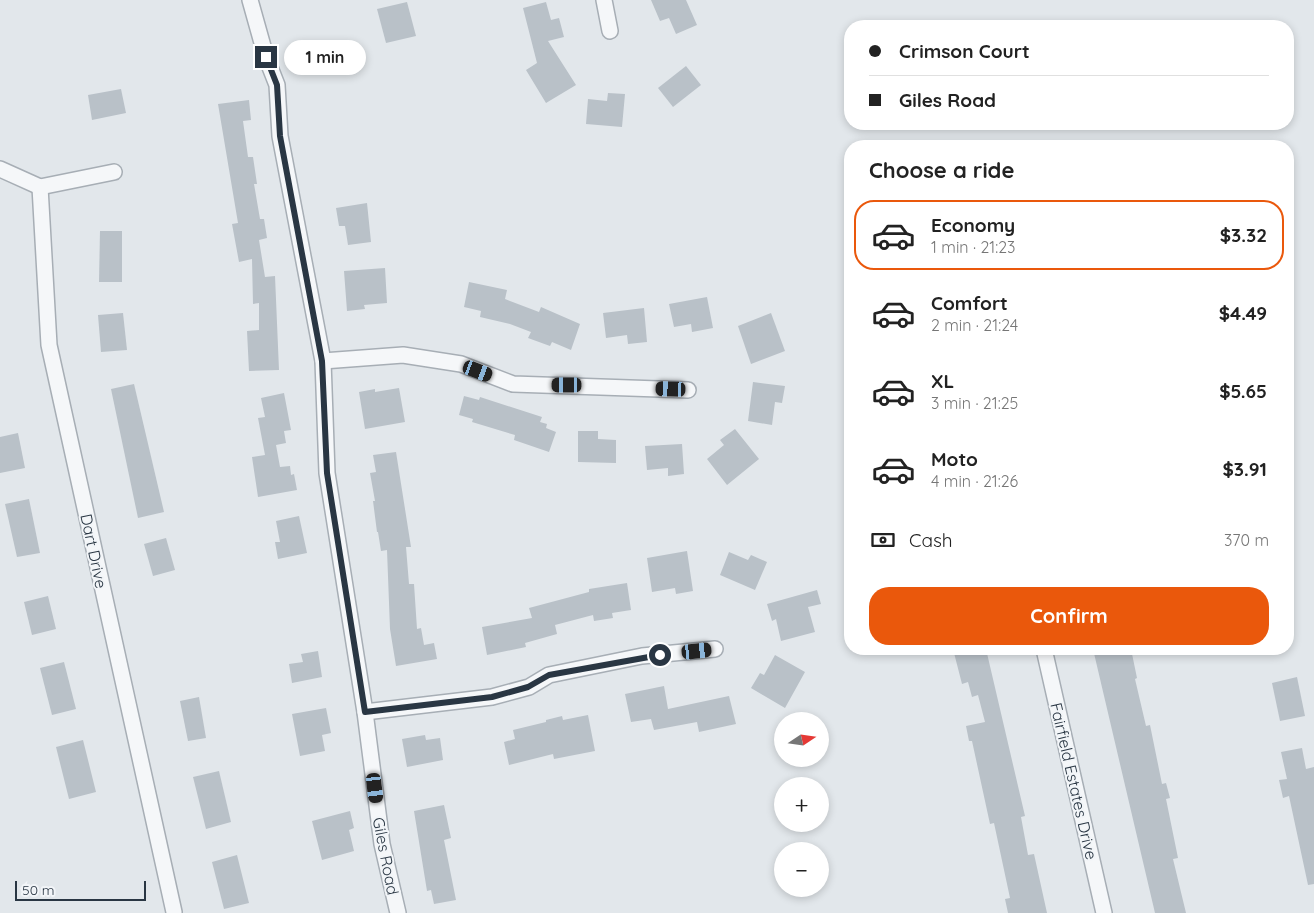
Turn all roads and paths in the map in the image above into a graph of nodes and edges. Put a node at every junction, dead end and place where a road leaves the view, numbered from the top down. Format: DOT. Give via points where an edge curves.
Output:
graph roads {
  1 [pos="250,0"];
  2 [pos="604,0"];
  3 [pos="610,31"];
  4 [pos="0,169"];
  5 [pos="114,172"];
  6 [pos="40,187"];
  7 [pos="322,361"];
  8 [pos="688,390"];
  9 [pos="715,649"];
  10 [pos="1045,655"];
  11 [pos="365,712"];
  12 [pos="174,912"];
  13 [pos="398,913"];
  14 [pos="1104,913"];
  1 -- 7 [label="street, Giles Road" via="277,85 280,136"];
  2 -- 3 [label="street"];
  4 -- 6 [label="street"];
  5 -- 6 [label="street"];
  6 -- 12 [label="street, Dart Drive" via="49,345"];
  7 -- 8 [label="street" via="403,355 461,364 513,384"];
  7 -- 11 [label="street, Giles Road" via="327,473"];
  9 -- 11 [label="street" via="642,656 549,675 528,687 492,697"];
  10 -- 14 [label="street, Fairfield Estates Drive"];
  11 -- 13 [label="street, Giles Road" via="382,844"];
}
